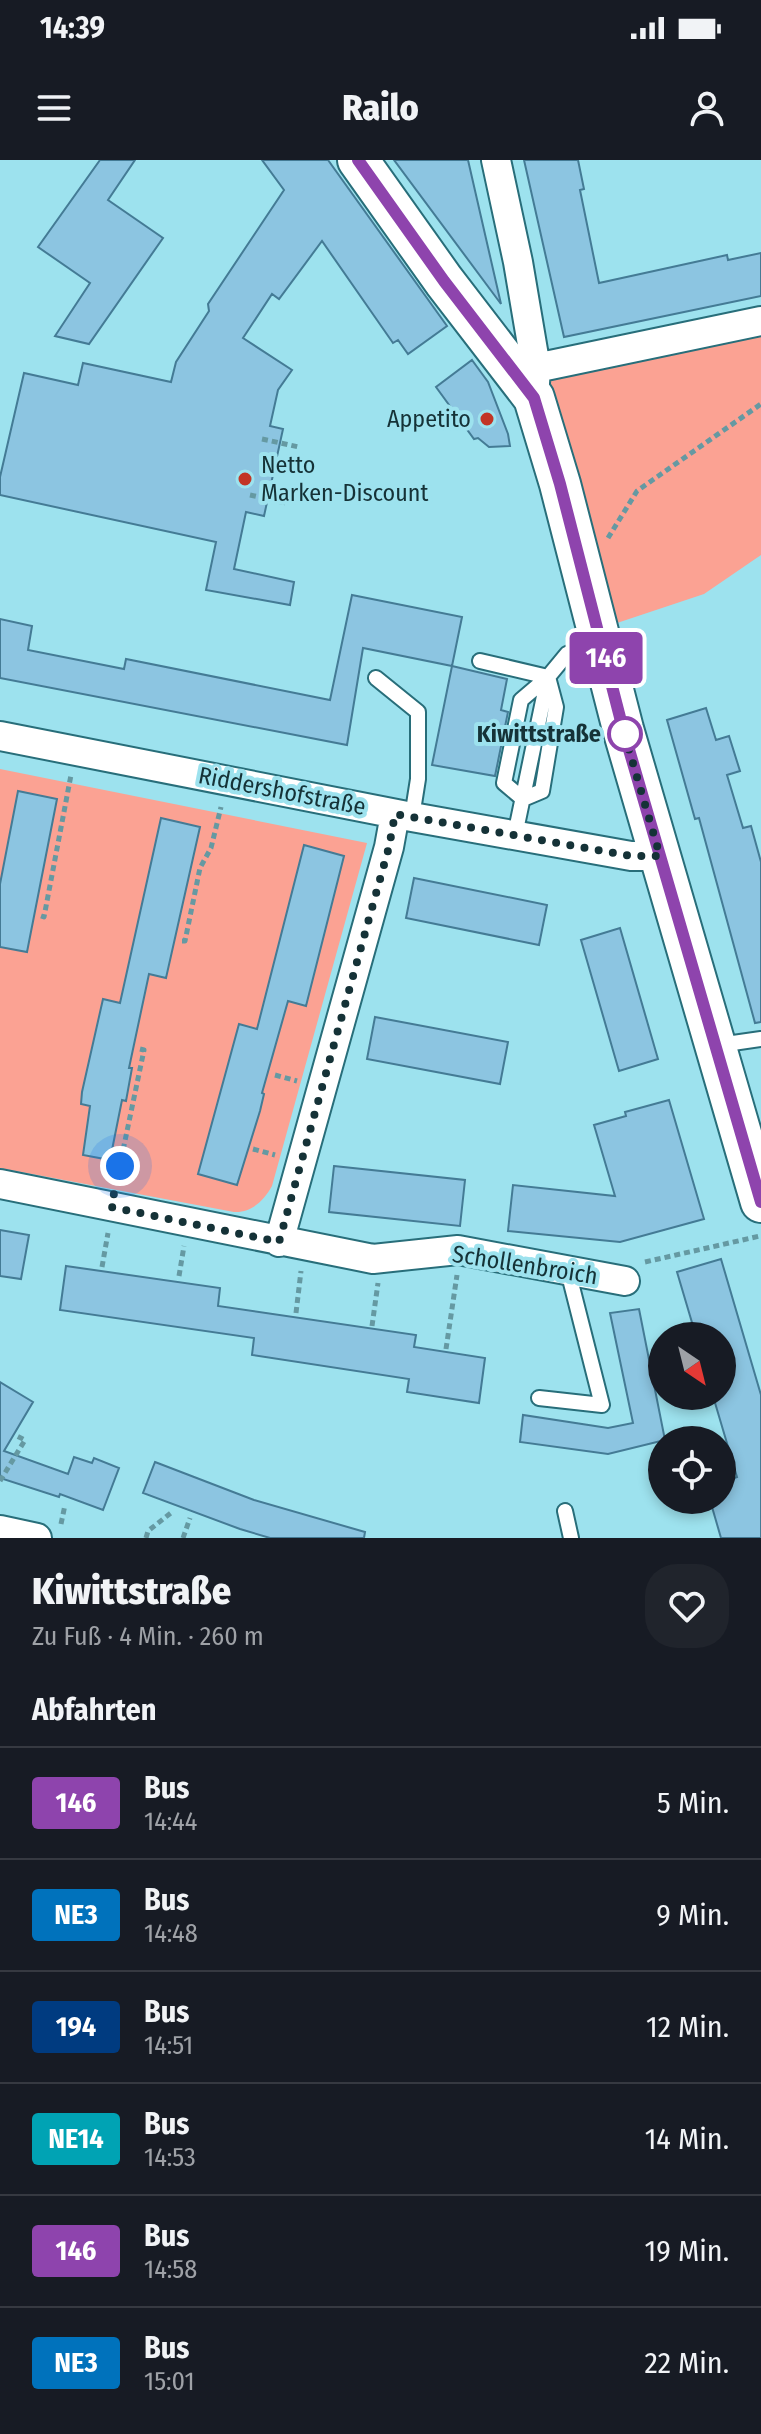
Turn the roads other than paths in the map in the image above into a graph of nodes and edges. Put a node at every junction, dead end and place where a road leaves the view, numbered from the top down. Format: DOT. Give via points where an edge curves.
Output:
graph roads {
  1 [pos="358,160"];
  2 [pos="496,160"];
  3 [pos="761,321"];
  4 [pos="535,383"];
  5 [pos="602,640"];
  6 [pos="480,661"];
  7 [pos="548,677"];
  8 [pos="376,678"];
  9 [pos="0,736"];
  10 [pos="523,799"];
  11 [pos="403,815"];
  12 [pos="515,835"];
  13 [pos="660,856"];
  14 [pos="761,1039"];
  15 [pos="715,1045"];
  16 [pos="758,1182"];
  17 [pos="0,1184"];
  18 [pos="292,1244"];
  19 [pos="568,1271"];
  20 [pos="625,1281"];
  21 [pos="539,1398"];
  22 [pos="565,1511"];
  23 [pos="0,1530"];
  24 [pos="37,1538"];
  25 [pos="571,1538"];
  1 -- 4 [label="main road" via="444,281"];
  2 -- 4 [label="street" via="518,262"];
  3 -- 4 [label="street"];
  4 -- 5 [label="main road"];
  5 -- 7 [label="lane" via="567,654"];
  5 -- 13 [label="main road"];
  6 -- 7 [label="lane"];
  7 -- 10 [label="lane"];
  7 -- 10 [label="lane" via="521,700 511,746 504,783"];
  8 -- 11 [label="lane" via="418,712 418,779"];
  9 -- 11 [label="street, Riddershofstraße"];
  10 -- 12 [label="lane"];
  11 -- 12 [label="street, Riddershofstraße"];
  11 -- 18 [label="street" via="389,847"];
  12 -- 13 [label="street, Riddershofstraße" via="631,856"];
  13 -- 15 [label="main road"];
  14 -- 15 [label="lane"];
  15 -- 16 [label="main road"];
  17 -- 18 [label="street, Schollenbroich"];
  18 -- 19 [label="street, Schollenbroich" via="378,1258 458,1250"];
  19 -- 20 [label="street, Schollenbroich"];
  19 -- 21 [label="lane" via="602,1405"];
  22 -- 25 [label="lane"];
  23 -- 24 [label="street"];
}
